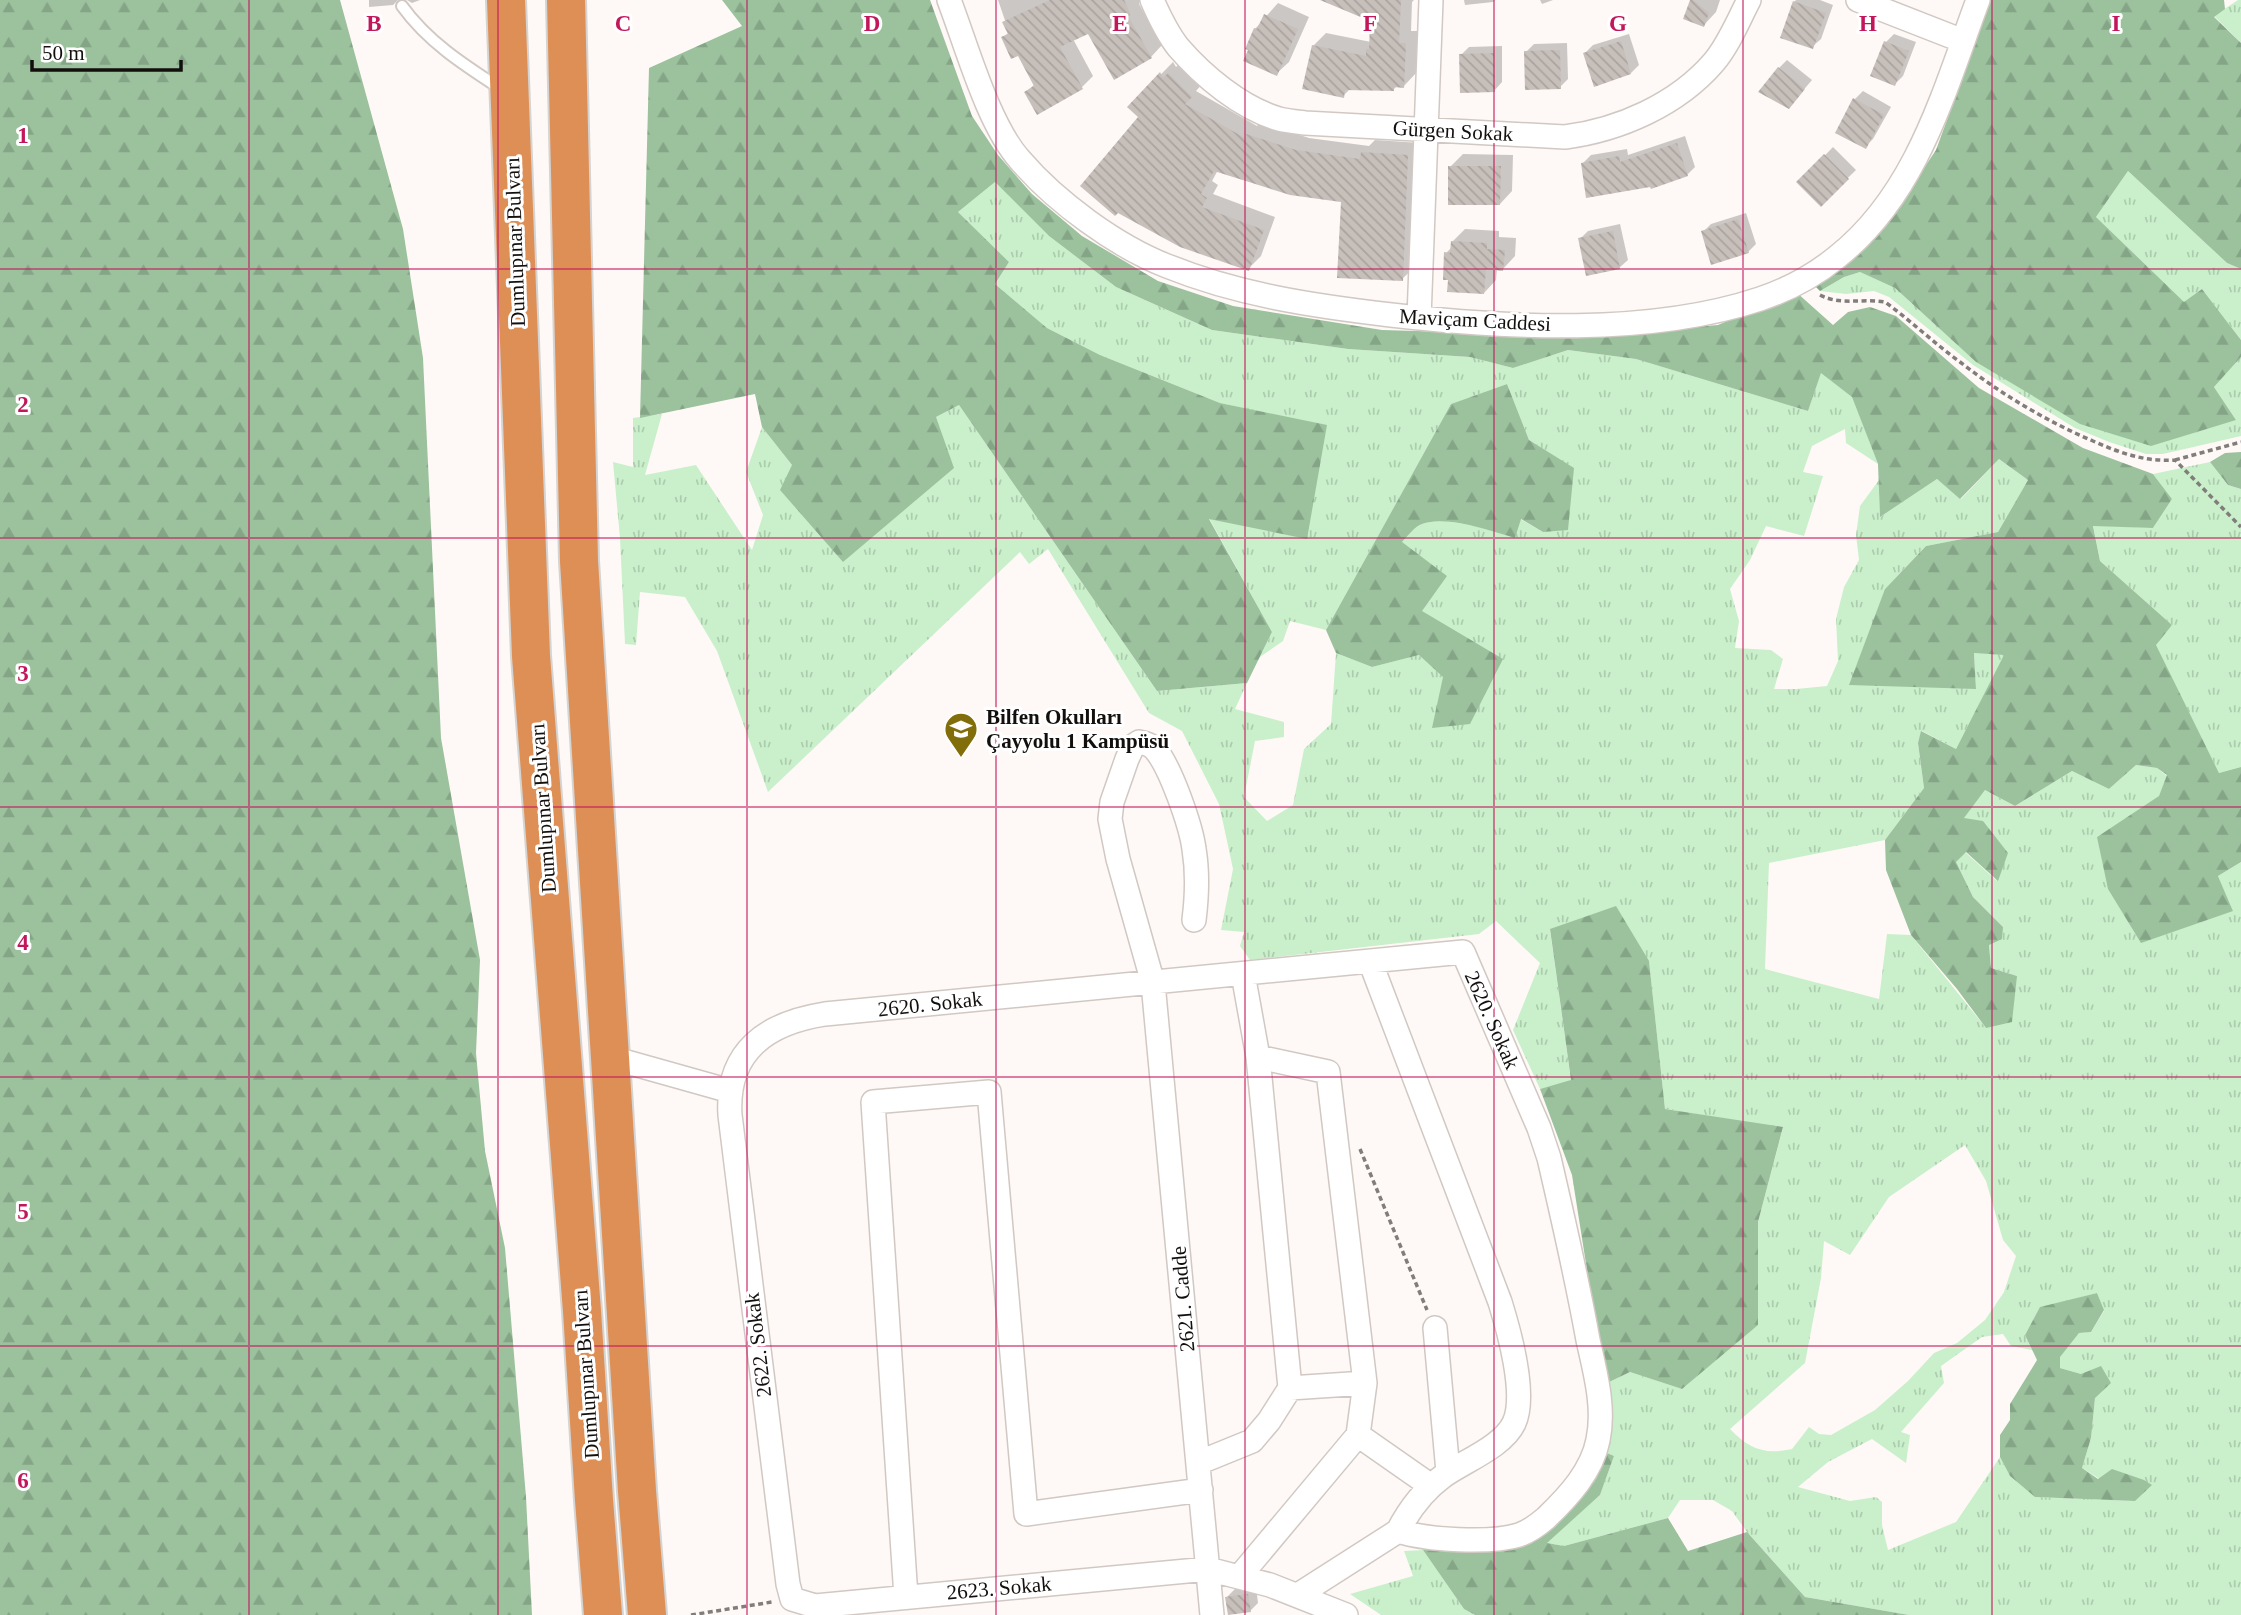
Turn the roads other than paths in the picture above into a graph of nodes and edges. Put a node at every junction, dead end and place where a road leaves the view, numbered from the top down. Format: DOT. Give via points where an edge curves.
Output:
graph roads {
  1 [pos="506,0"];
  2 [pos="566,0"];
  3 [pos="949,0"];
  4 [pos="1152,0"];
  5 [pos="1432,0"];
  6 [pos="1749,0"];
  7 [pos="1858,0"];
  8 [pos="1978,0"];
  9 [pos="402,6"];
  10 [pos="1963,41"];
  11 [pos="510,94"];
  12 [pos="1426,129"];
  13 [pos="1419,318"];
  14 [pos="1194,920"];
  15 [pos="1370,961"];
  16 [pos="1243,974"];
  17 [pos="1153,983"];
  18 [pos="1258,1056"];
  19 [pos="609,1057"];
  20 [pos="730,1091"];
  21 [pos="1435,1328"];
  22 [pos="1365,1382"];
  23 [pos="1290,1388"];
  24 [pos="1358,1435"];
  25 [pos="1198,1463"];
  26 [pos="1440,1479"];
  27 [pos="1200,1490"];
  28 [pos="1398,1531"];
  29 [pos="1208,1569"];
  30 [pos="1240,1576"];
  31 [pos="1298,1595"];
  32 [pos="906,1597"];
  33 [pos="792,1599"];
  34 [pos="603,1615"];
  35 [pos="647,1615"];
  36 [pos="1212,1615"];
  37 [pos="1346,1615"];
  1 -- 11 [label="highway, Dumlupınar Bulvarı"];
  2 -- 19 [label="highway, Dumlupınar Bulvarı" via="579,561"];
  3 -- 13 [label="street, Maviçam Caddesi" via="1006,141 1020,161 1093,224 1165,265 1251,293"];
  4 -- 12 [label="street, Gürgen Sokak" via="1177,46 1227,91 1259,112 1306,123"];
  5 -- 12 [label="street"];
  6 -- 12 [label="street, Gürgen Sokak" via="1712,64 1634,119 1565,137"];
  7 -- 10 [label="street"];
  8 -- 10 [label="street, Maviçam Caddesi"];
  9 -- 11 [label="lane" via="418,28 458,62"];
  10 -- 13 [label="street, Maviçam Caddesi" via="1924,143 1903,183 1854,242 1801,281 1746,303 1643,321 1546,325"];
  11 -- 34 [label="highway, Dumlupınar Bulvarı" via="531,656"];
  12 -- 13 [label="street"];
  14 -- 17 [label="street, 2621. Cadde" via="1197,882 1189,825 1156,751 1139,742 1127,758 1110,818"];
  15 -- 16 [label="street, 2620. Sokak"];
  15 -- 26 [label="street" via="1500,1302 1514,1357 1517,1411 1511,1429"];
  15 -- 28 [label="street, 2620. Sokak" via="1463,952 1546,1147 1600,1411 1596,1448 1585,1474 1562,1503 1530,1530 1505,1538 1469,1539"];
  16 -- 17 [label="street, 2620. Sokak"];
  16 -- 18 [label="street"];
  17 -- 20 [label="street, 2620. Sokak" via="814,1016 777,1029 753,1045 741,1059"];
  17 -- 25 [label="street, 2621. Cadde"];
  18 -- 22 [label="street" via="1328,1072"];
  18 -- 23 [label="street"];
  19 -- 20 [label="street"];
  19 -- 35 [label="highway, Dumlupınar Bulvarı"];
  20 -- 33 [label="street, 2622. Sokak"];
  21 -- 26 [label="street"];
  22 -- 23 [label="street"];
  22 -- 24 [label="street"];
  23 -- 25 [label="street" via="1252,1441"];
  24 -- 26 [label="street"];
  24 -- 30 [label="street"];
  25 -- 27 [label="street, 2621. Cadde"];
  26 -- 28 [label="street" via="1413,1506"];
  27 -- 29 [label="street, 2621. Cadde"];
  27 -- 32 [label="street" via="1026,1514 989,1092 873,1102"];
  28 -- 31 [label="street"];
  29 -- 30 [label="street, 2623. Sokak"];
  29 -- 32 [label="street, 2623. Sokak"];
  29 -- 36 [label="street, 2621. Cadde"];
  30 -- 31 [label="street, 2623. Sokak"];
  31 -- 37 [label="street, 2623. Sokak"];
  32 -- 33 [label="street, 2623. Sokak" via="815,1606"];
}
